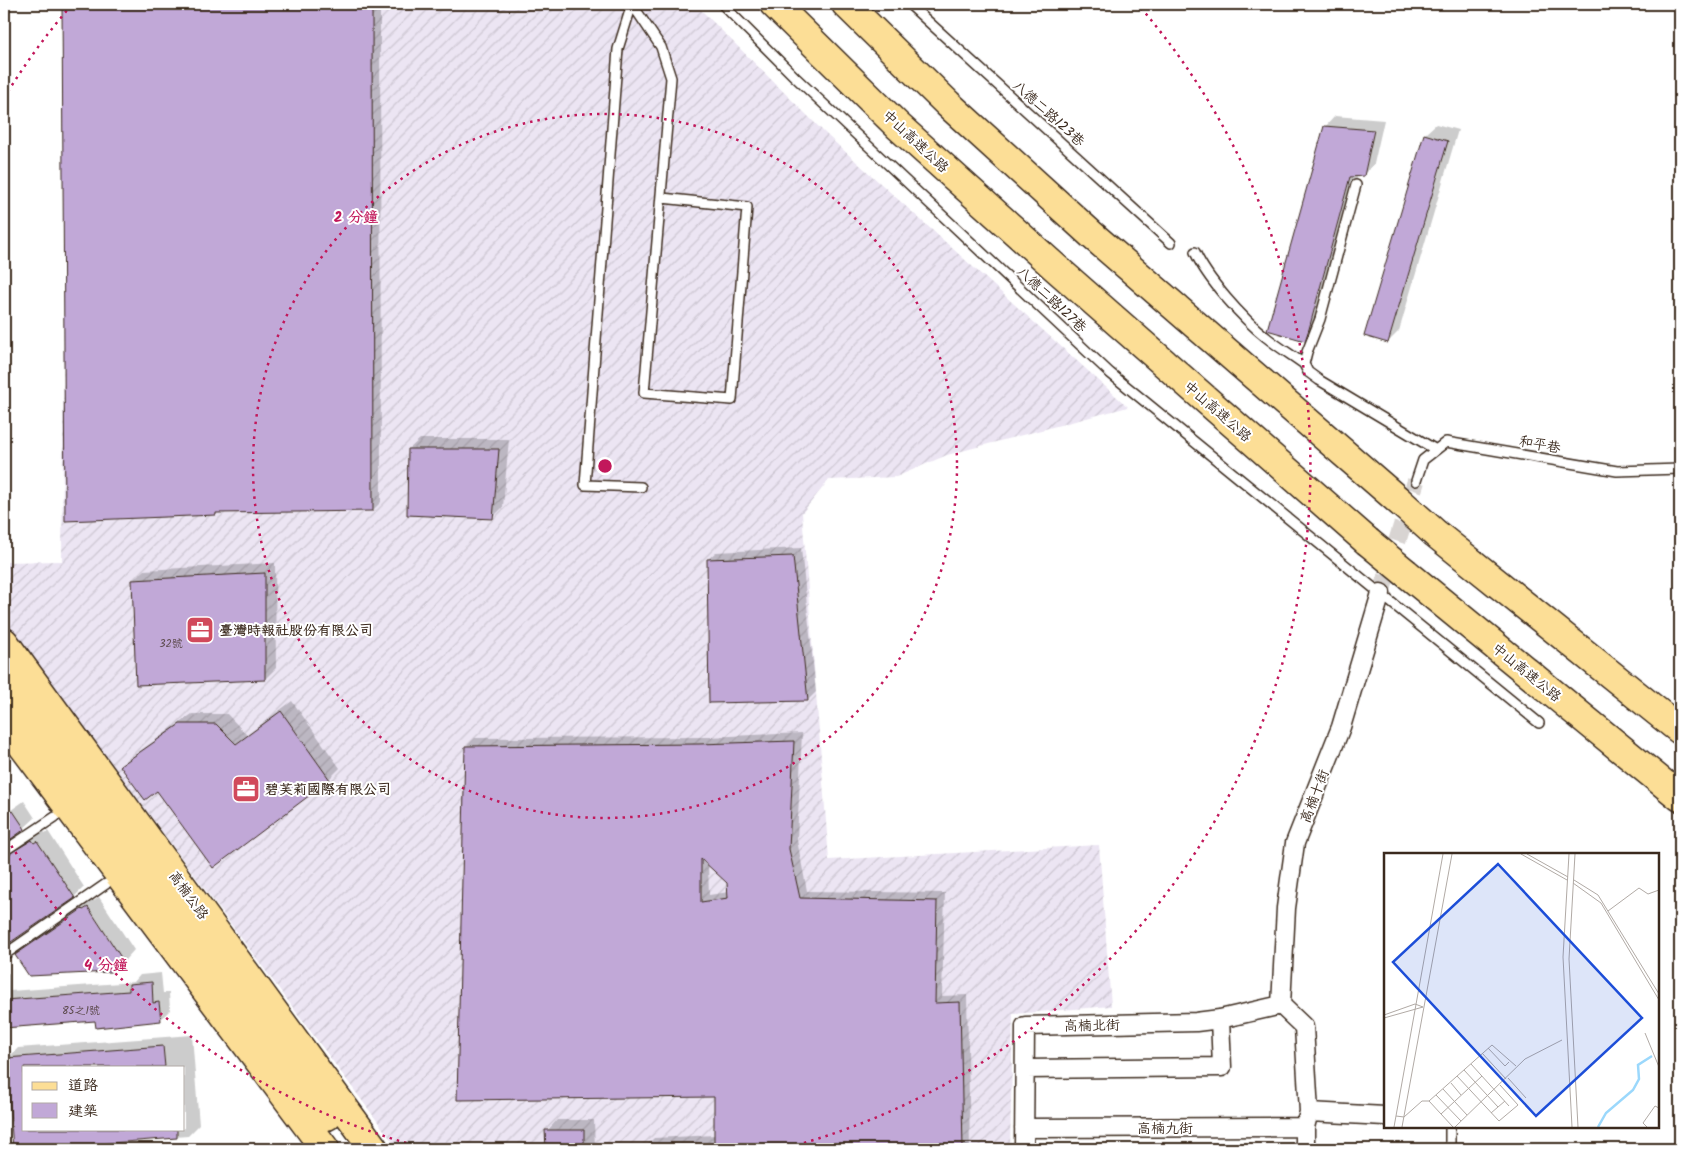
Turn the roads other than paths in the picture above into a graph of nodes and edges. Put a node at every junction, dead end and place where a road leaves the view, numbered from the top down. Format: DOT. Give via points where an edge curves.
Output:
graph roads {
  1 [pos="632,4"];
  2 [pos="722,4"];
  3 [pos="774,4"];
  4 [pos="846,4"];
  5 [pos="909,4"];
  6 [pos="1356,184"];
  7 [pos="662,198"];
  8 [pos="1171,242"];
  9 [pos="1195,252"];
  10 [pos="1304,364"];
  11 [pos="1436,450"];
  12 [pos="1680,469"];
  13 [pos="641,487"];
  14 [pos="1407,491"];
  15 [pos="1381,594"];
  16 [pos="4,642"];
  17 [pos="4,685"];
  18 [pos="4,721"];
  19 [pos="1539,723"];
  20 [pos="1680,730"];
  21 [pos="4,747"];
  22 [pos="1680,797"];
  23 [pos="55,816"];
  24 [pos="4,851"];
  25 [pos="106,884"];
  26 [pos="4,955"];
  27 [pos="1281,1005"];
  28 [pos="1220,1019"];
  29 [pos="1025,1069"];
  30 [pos="1384,1116"];
  31 [pos="1307,1120"];
  32 [pos="1024,1128"];
  33 [pos="1450,1128"];
  34 [pos="302,1149"];
  35 [pos="324,1149"];
  36 [pos="352,1149"];
  37 [pos="374,1149"];
  38 [pos="1024,1149"];
  39 [pos="1305,1149"];
  40 [pos="1450,1149"];
  1 -- 7 [label="lane" via="661,47 670,78"];
  1 -- 13 [label="lane" via="618,49 584,485"];
  2 -- 15 [label="lane, 八德二路127巷" via="795,77 1110,373"];
  3 -- 22 [label="main road, 中山高速公路, bridge" via="898,126 1366,541"];
  4 -- 14 [label="main road" via="948,104 1092,235"];
  5 -- 8 [label="lane, 八德二路123巷"];
  6 -- 10 [label="lane" via="1320,319"];
  7 -- 7 [label="lane" via="644,393 732,400 747,207"];
  9 -- 10 [label="lane" via="1228,299 1253,325"];
  10 -- 11 [label="lane" via="1308,372 1319,380"];
  11 -- 12 [label="lane, 和平巷" via="1446,442 1616,472"];
  11 -- 14 [label="lane" via="1423,460"];
  14 -- 20 [label="main road, bridge" via="1436,534"];
  15 -- 19 [label="lane, 八德二路127巷"];
  15 -- 27 [label="street, 高楠十街" via="1341,727 1295,844 1286,908"];
  16 -- 37 [label="main road, 高楠公路"];
  17 -- 36 [label="main road, 高楠公路"];
  18 -- 35 [label="main road"];
  21 -- 23 [label="main road"];
  23 -- 24 [label="lane"];
  23 -- 25 [label="main road"];
  25 -- 26 [label="lane"];
  25 -- 34 [label="main road"];
  27 -- 28 [label="street, 高楠北街"];
  27 -- 31 [label="street" via="1304,1027"];
  28 -- 29 [label="street, 高楠北街" via="1026,1026"];
  28 -- 29 [label="street" via="1222,1068"];
  29 -- 32 [label="street, 高楠北街"];
  30 -- 31 [label="street, 高楠九街"];
  31 -- 32 [label="street, 高楠九街"];
  31 -- 39 [label="street"];
  32 -- 38 [label="street, 高楠北街"];
  33 -- 40 [label="lane"];
}
